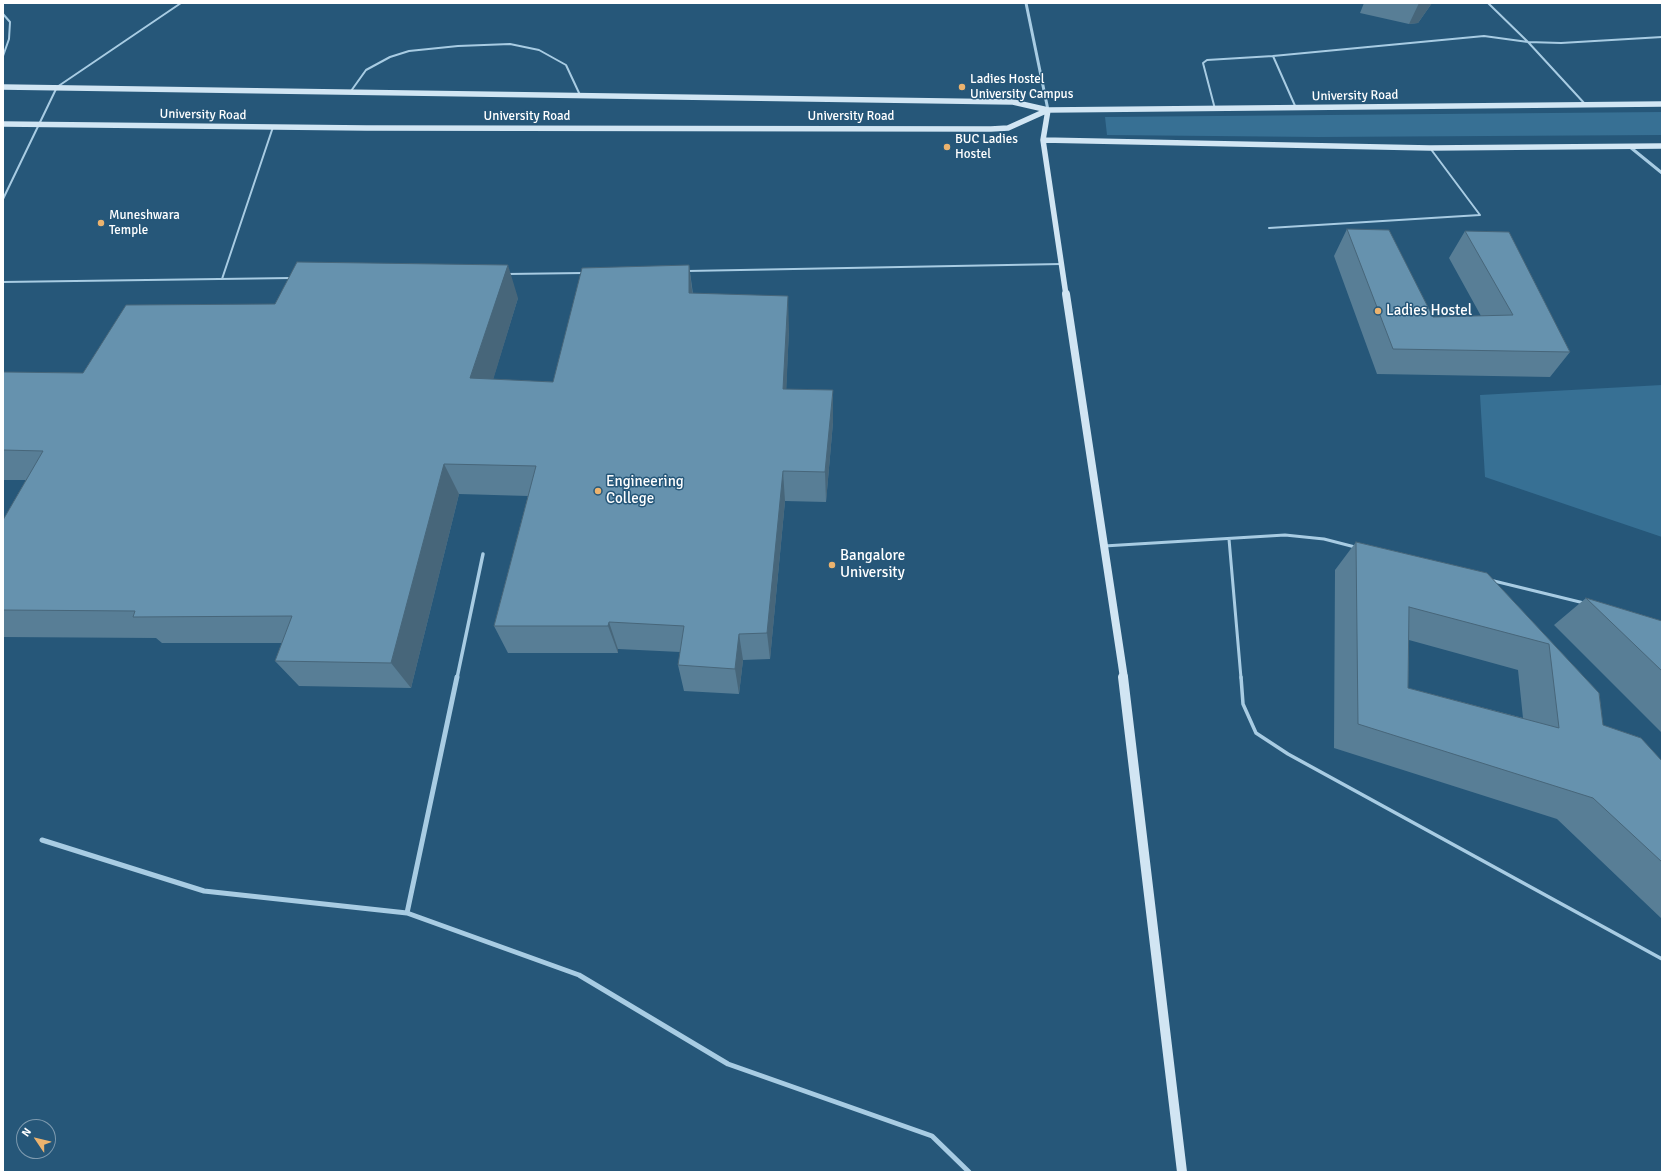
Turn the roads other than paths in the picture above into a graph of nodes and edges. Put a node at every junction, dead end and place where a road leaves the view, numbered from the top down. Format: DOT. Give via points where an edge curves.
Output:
graph roads {
  1 [pos="180,3"];
  2 [pos="1026,3"];
  3 [pos="1488,3"];
  4 [pos="3,14"];
  5 [pos="1662,37"];
  6 [pos="1528,42"];
  7 [pos="3,56"];
  8 [pos="1273,56"];
  9 [pos="3,87"];
  10 [pos="57,87"];
  11 [pos="351,92"];
  12 [pos="580,95"];
  13 [pos="1662,104"];
  14 [pos="1586,105"];
  15 [pos="1296,108"];
  16 [pos="1215,109"];
  17 [pos="1048,110"];
  18 [pos="3,124"];
  19 [pos="38,124"];
  20 [pos="273,127"];
  21 [pos="1043,140"];
  22 [pos="1630,146"];
  23 [pos="1662,146"];
  24 [pos="1430,148"];
  25 [pos="1662,174"];
  26 [pos="3,199"];
  27 [pos="1269,228"];
  28 [pos="1062,264"];
  29 [pos="682,271"];
  30 [pos="586,273"];
  31 [pos="499,274"];
  32 [pos="293,278"];
  33 [pos="222,279"];
  34 [pos="3,282"];
  35 [pos="1229,539"];
  36 [pos="1104,546"];
  37 [pos="1362,548"];
  38 [pos="483,554"];
  39 [pos="1483,578"];
  40 [pos="1589,604"];
  41 [pos="42,840"];
  42 [pos="407,913"];
  43 [pos="1662,959"];
  44 [pos="968,1172"];
  45 [pos="1182,1172"];
  1 -- 10 [label="lane"];
  2 -- 17 [label="street"];
  3 -- 6 [label="lane"];
  4 -- 7 [label="lane" via="10,22 9,39"];
  5 -- 6 [label="lane" via="1561,43"];
  6 -- 8 [label="lane" via="1484,36"];
  6 -- 14 [label="lane"];
  8 -- 15 [label="lane"];
  8 -- 16 [label="lane" via="1207,60 1202,63"];
  9 -- 10 [label="main road, University Road"];
  10 -- 11 [label="main road, University Road"];
  10 -- 19 [label="lane"];
  11 -- 12 [label="main road, University Road"];
  11 -- 12 [label="lane" via="366,70 390,57 409,51 451,46 510,44 539,50 566,65"];
  12 -- 17 [label="main road, University Road" via="1013,102"];
  13 -- 14 [label="main road, University Road"];
  14 -- 15 [label="main road, University Road"];
  15 -- 16 [label="main road, University Road"];
  16 -- 17 [label="main road, University Road"];
  17 -- 20 [label="main road, University Road" via="1008,128"];
  17 -- 21 [label="main road"];
  18 -- 19 [label="main road, University Road"];
  19 -- 20 [label="main road, University Road"];
  19 -- 26 [label="lane"];
  20 -- 33 [label="lane"];
  21 -- 24 [label="main road"];
  21 -- 28 [label="main road"];
  22 -- 23 [label="main road"];
  22 -- 24 [label="main road"];
  22 -- 25 [label="street"];
  24 -- 27 [label="lane" via="1480,215"];
  28 -- 29 [label="lane"];
  28 -- 36 [label="main road"];
  30 -- 31 [label="lane"];
  32 -- 33 [label="lane"];
  33 -- 34 [label="lane"];
  35 -- 36 [label="lane"];
  35 -- 37 [label="lane" via="1285,535 1324,539"];
  35 -- 43 [label="lane" via="1243,704 1256,734"];
  36 -- 45 [label="main road" via="1121,656"];
  38 -- 42 [label="street"];
  39 -- 40 [label="lane"];
  41 -- 42 [label="street" via="204,892"];
  42 -- 44 [label="street" via="579,975 728,1064 932,1136"];
}
